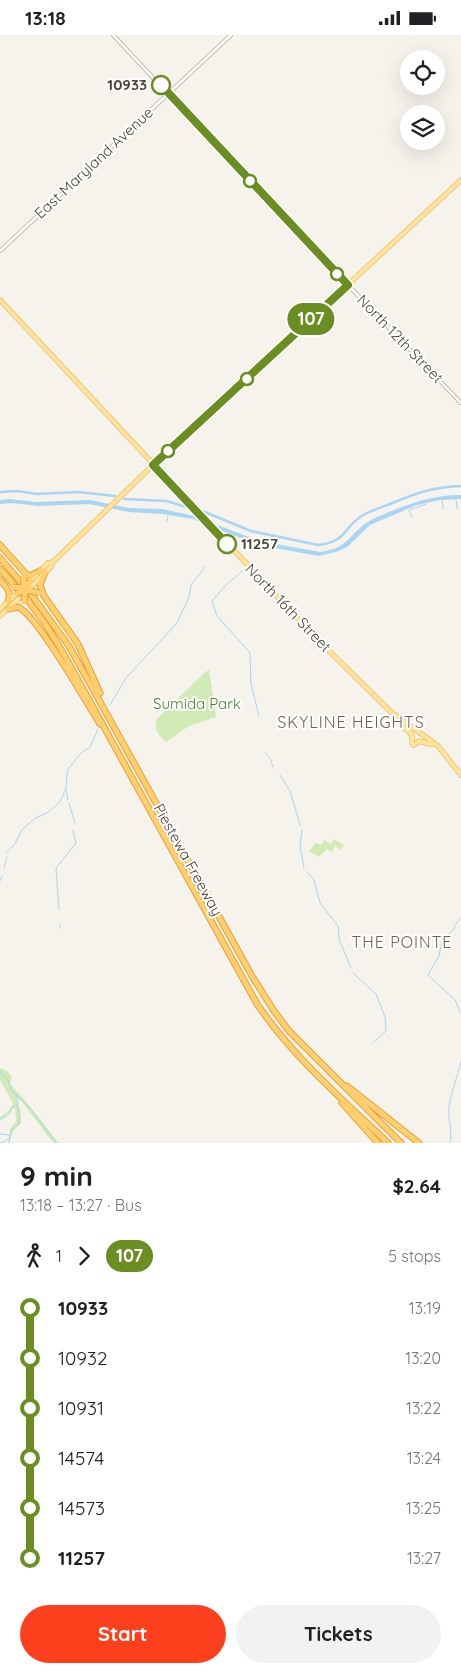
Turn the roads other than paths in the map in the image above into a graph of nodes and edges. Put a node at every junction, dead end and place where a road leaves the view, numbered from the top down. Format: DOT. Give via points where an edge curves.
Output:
graph roads {
  1 [pos="113,35"];
  2 [pos="231,35"];
  3 [pos="169,94"];
  4 [pos="461,180"];
  5 [pos="0,251"];
  6 [pos="348,285"];
  7 [pos="0,300"];
  8 [pos="461,403"];
  9 [pos="153,465"];
  10 [pos="0,545"];
  11 [pos="0,558"];
  12 [pos="21,568"];
  13 [pos="0,569"];
  14 [pos="43,571"];
  15 [pos="1,581"];
  16 [pos="32,582"];
  17 [pos="24,589"];
  18 [pos="42,595"];
  19 [pos="17,596"];
  20 [pos="8,601"];
  21 [pos="0,609"];
  22 [pos="8,609"];
  23 [pos="27,613"];
  24 [pos="0,616"];
  25 [pos="401,720"];
  26 [pos="124,743"];
  27 [pos="435,744"];
  28 [pos="117,750"];
  29 [pos="461,775"];
  30 [pos="328,1071"];
  31 [pos="322,1080"];
  32 [pos="378,1143"];
  33 [pos="388,1143"];
  34 [pos="402,1143"];
  35 [pos="419,1143"];
  1 -- 3 [label="street, North 12th Street"];
  2 -- 3 [label="street, East Maryland Avenue"];
  3 -- 5 [label="street, East Maryland Avenue"];
  3 -- 6 [label="street, North 12th Street"];
  4 -- 6 [label="main road"];
  6 -- 8 [label="street, North 12th Street"];
  6 -- 9 [label="main road"];
  7 -- 9 [label="main road, North 16th Street"];
  9 -- 14 [label="main road" via="53,562 52,567"];
  9 -- 25 [label="main road, North 16th Street" via="338,661"];
  10 -- 12 [label="highway"];
  11 -- 26 [label="highway, Piestewa Freeway" via="32,593 60,632"];
  12 -- 14 [label="highway" via="30,575"];
  12 -- 17 [label="highway, bridge"];
  13 -- 28 [label="highway, Piestewa Freeway" via="26,598 55,639"];
  14 -- 16 [label="main road"];
  14 -- 18 [label="highway"];
  15 -- 17 [label="highway, bridge"];
  15 -- 20 [label="highway" via="10,592"];
  16 -- 17 [label="highway, bridge"];
  17 -- 18 [label="highway, bridge"];
  17 -- 19 [label="highway, bridge"];
  17 -- 23 [label="highway, bridge"];
  18 -- 26 [label="highway" via="78,644"];
  19 -- 20 [label="main road"];
  19 -- 22 [label="main road"];
  20 -- 21 [label="main road"];
  22 -- 23 [label="highway" via="18,607"];
  22 -- 24 [label="main road"];
  23 -- 28 [label="highway"];
  25 -- 27 [label="main road, North 16th Street"];
  25 -- 27 [label="main road" via="412,735 413,744 419,741"];
  26 -- 30 [label="highway, Piestewa Freeway" via="266,1000 289,1031"];
  27 -- 29 [label="main road, North 16th Street"];
  28 -- 31 [label="highway, Piestewa Freeway" via="257,1004 281,1037"];
  30 -- 34 [label="highway, Piestewa Freeway"];
  30 -- 35 [label="highway"];
  31 -- 32 [label="highway"];
  31 -- 33 [label="highway, Piestewa Freeway"];
}
